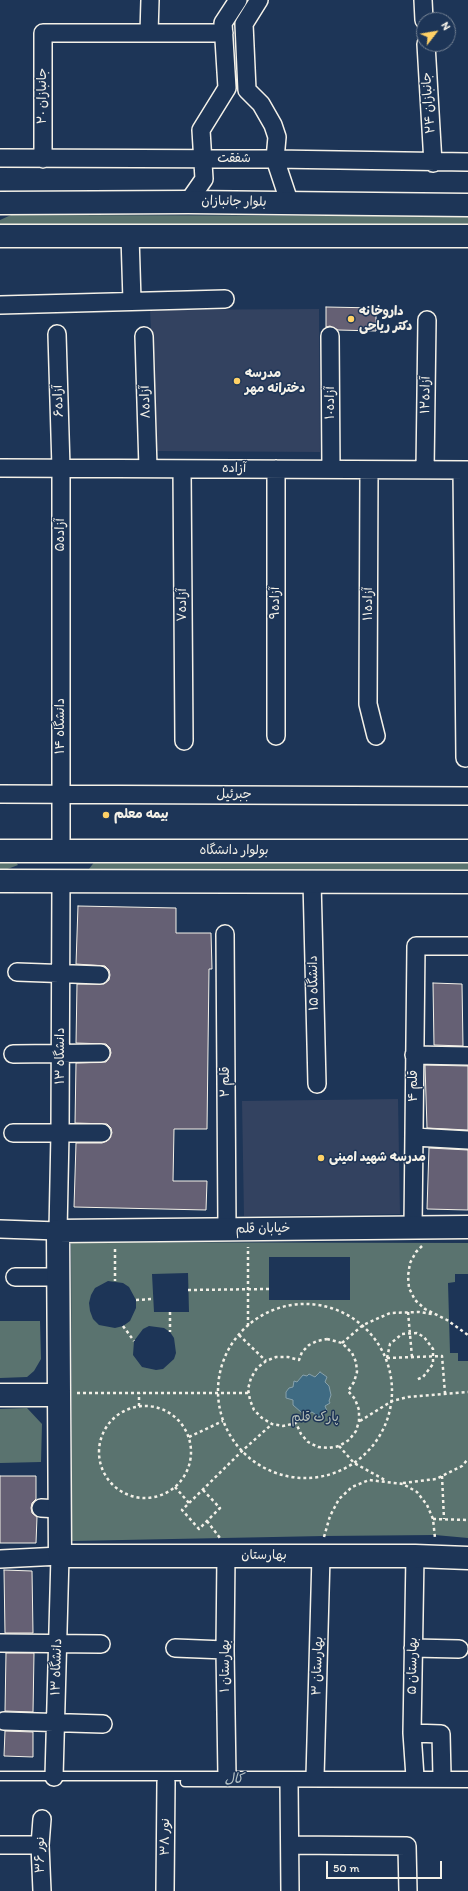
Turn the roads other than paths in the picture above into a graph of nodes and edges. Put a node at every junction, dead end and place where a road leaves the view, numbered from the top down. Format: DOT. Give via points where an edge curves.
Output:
graph roads {
  1 [pos="150,0"];
  2 [pos="238,0"];
  3 [pos="259,0"];
  4 [pos="423,0"];
  5 [pos="424,12"];
  6 [pos="149,33"];
  7 [pos="224,33"];
  8 [pos="426,52"];
  9 [pos="0,158"];
  10 [pos="43,159"];
  11 [pos="201,159"];
  12 [pos="274,159"];
  13 [pos="433,162"];
  14 [pos="468,162"];
  15 [pos="188,202"];
  16 [pos="0,203"];
  17 [pos="290,204"];
  18 [pos="468,205"];
  19 [pos="0,236"];
  20 [pos="130,236"];
  21 [pos="468,236"];
  22 [pos="225,299"];
  23 [pos="132,301"];
  24 [pos="0,305"];
  25 [pos="427,320"];
  26 [pos="57,334"];
  27 [pos="144,336"];
  28 [pos="330,336"];
  29 [pos="0,468"];
  30 [pos="61,468"];
  31 [pos="148,468"];
  32 [pos="182,469"];
  33 [pos="276,469"];
  34 [pos="331,469"];
  35 [pos="369,470"];
  36 [pos="425,470"];
  37 [pos="465,470"];
  38 [pos="60,602"];
  39 [pos="276,736"];
  40 [pos="376,736"];
  41 [pos="184,741"];
  42 [pos="464,758"];
  43 [pos="0,794"];
  44 [pos="61,794"];
  45 [pos="468,796"];
  46 [pos="0,851"];
  47 [pos="61,851"];
  48 [pos="468,851"];
  49 [pos="0,881"];
  50 [pos="61,881"];
  51 [pos="312,881"];
  52 [pos="468,882"];
  53 [pos="225,934"];
  54 [pos="468,946"];
  55 [pos="17,972"];
  56 [pos="61,974"];
  57 [pos="100,975"];
  58 [pos="60,1053"];
  59 [pos="101,1053"];
  60 [pos="13,1054"];
  61 [pos="414,1055"];
  62 [pos="468,1056"];
  63 [pos="317,1084"];
  64 [pos="12,1133"];
  65 [pos="60,1133"];
  66 [pos="102,1133"];
  67 [pos="414,1137"];
  68 [pos="468,1140"];
  69 [pos="421,1227"];
  70 [pos="468,1227"];
  71 [pos="0,1228"];
  72 [pos="237,1229"];
  73 [pos="58,1231"];
  74 [pos="14,1277"];
  75 [pos="58,1277"];
  76 [pos="0,1395"];
  77 [pos="59,1395"];
  78 [pos="60,1556"];
  79 [pos="226,1556"];
  80 [pos="321,1556"];
  81 [pos="415,1556"];
  82 [pos="468,1558"];
  83 [pos="0,1559"];
  84 [pos="0,1643"];
  85 [pos="57,1643"];
  86 [pos="101,1644"];
  87 [pos="175,1648"];
  88 [pos="413,1648"];
  89 [pos="459,1649"];
  90 [pos="225,1650"];
  91 [pos="4,1721"];
  92 [pos="55,1723"];
  93 [pos="103,1724"];
  94 [pos="412,1733"];
  95 [pos="0,1776"];
  96 [pos="227,1776"];
  97 [pos="415,1776"];
  98 [pos="442,1776"];
  99 [pos="468,1776"];
  100 [pos="54,1777"];
  101 [pos="315,1777"];
  102 [pos="0,1781"];
  103 [pos="166,1782"];
  104 [pos="289,1782"];
  105 [pos="468,1783"];
  106 [pos="42,1819"];
  107 [pos="0,1845"];
  108 [pos="40,1845"];
  109 [pos="290,1846"];
  110 [pos="42,1891"];
  111 [pos="165,1891"];
  112 [pos="290,1891"];
  113 [pos="408,1891"];
  1 -- 6 [label="street"];
  2 -- 7 [label="street" via="223,23"];
  3 -- 12 [label="street" via="244,24 247,90 261,104 273,125 277,137"];
  4 -- 5 [label="street"];
  6 -- 7 [label="street"];
  6 -- 10 [label="street, جانبازان ۲۰" via="43,33"];
  7 -- 11 [label="street" via="227,88 201,130"];
  8 -- 13 [label="street, جانبازان ۲۴"];
  9 -- 10 [label="street, شفقت"];
  10 -- 11 [label="street, شفقت"];
  11 -- 12 [label="street, شفقت"];
  11 -- 15 [label="street" via="204,179"];
  12 -- 13 [label="street, شفقت"];
  12 -- 17 [label="street"];
  13 -- 14 [label="street, شفقت"];
  15 -- 16 [label="main road, بلوار جانبازان"];
  15 -- 17 [label="main road, بلوار جانبازان"];
  17 -- 18 [label="main road, بلوار جانبازان"];
  19 -- 20 [label="main road"];
  20 -- 21 [label="main road"];
  20 -- 23 [label="street"];
  22 -- 23 [label="street"];
  23 -- 24 [label="street"];
  25 -- 36 [label="street, آزاده۱۲"];
  26 -- 30 [label="street, آزاده۶"];
  27 -- 31 [label="street, آزاده۸"];
  28 -- 34 [label="street, آزاده۱۰"];
  29 -- 30 [label="street, آزاده"];
  30 -- 31 [label="street, آزاده"];
  30 -- 38 [label="street, آزاده۵"];
  31 -- 32 [label="street, آزاده"];
  32 -- 33 [label="street, آزاده"];
  32 -- 41 [label="street, آزاده۷"];
  33 -- 34 [label="street, آزاده"];
  33 -- 39 [label="street, آزاده۹"];
  34 -- 35 [label="street, آزاده"];
  35 -- 36 [label="street, آزاده"];
  35 -- 40 [label="street, آزاده۱۱" via="368,704"];
  36 -- 37 [label="street, آزاده"];
  37 -- 42 [label="street"];
  38 -- 44 [label="street, دانشگاه ۱۴"];
  43 -- 44 [label="street, جبرئیل"];
  44 -- 45 [label="street, جبرئیل"];
  44 -- 47 [label="street, دانشگاه ۱۴"];
  46 -- 47 [label="main road, بولوار دانشگاه"];
  47 -- 48 [label="main road, بولوار دانشگاه"];
  49 -- 50 [label="main road"];
  50 -- 51 [label="main road"];
  50 -- 56 [label="street, دانشگاه ۱۳"];
  51 -- 52 [label="main road"];
  51 -- 63 [label="street, دانشگاه ۱۵"];
  53 -- 72 [label="street, قلم ۲"];
  54 -- 61 [label="street, قلم ۴" via="416,946"];
  55 -- 56 [label="street"];
  56 -- 57 [label="street"];
  56 -- 58 [label="street, دانشگاه ۱۳"];
  58 -- 59 [label="street"];
  58 -- 60 [label="street"];
  58 -- 65 [label="street, دانشگاه ۱۳"];
  61 -- 62 [label="street"];
  61 -- 67 [label="street, قلم ۴"];
  64 -- 65 [label="street"];
  65 -- 66 [label="street"];
  65 -- 73 [label="street, دانشگاه ۱۳"];
  67 -- 68 [label="street"];
  67 -- 69 [label="street, قلم ۴"];
  69 -- 70 [label="main road, خیابان قلم"];
  69 -- 72 [label="main road, خیابان قلم"];
  71 -- 73 [label="street"];
  72 -- 73 [label="main road, خیابان قلم"];
  73 -- 75 [label="main road"];
  74 -- 75 [label="street"];
  75 -- 77 [label="main road"];
  76 -- 77 [label="main road"];
  77 -- 78 [label="main road" via="50,1509"];
  78 -- 79 [label="main road, بهارستان"];
  78 -- 83 [label="street"];
  78 -- 85 [label="street, دانشگاه ۱۳"];
  79 -- 80 [label="main road, بهارستان"];
  79 -- 90 [label="street, بهارستان ۱"];
  80 -- 81 [label="main road, بهارستان"];
  80 -- 101 [label="street, بهارستان ۳"];
  81 -- 82 [label="main road, بهارستان"];
  81 -- 88 [label="street, بهارستان ۵"];
  84 -- 85 [label="street"];
  85 -- 86 [label="street"];
  85 -- 92 [label="street, دانشگاه ۱۳"];
  87 -- 90 [label="street"];
  88 -- 89 [label="street"];
  88 -- 94 [label="street, بهارستان ۵"];
  90 -- 96 [label="street, بهارستان ۱"];
  91 -- 92 [label="street"];
  92 -- 93 [label="street"];
  92 -- 100 [label="street, دانشگاه ۱۳"];
  94 -- 97 [label="street, بهارستان ۵"];
  94 -- 98 [label="street" via="441,1734"];
  95 -- 100 [label="lane"];
  96 -- 100 [label="lane"];
  96 -- 101 [label="lane"];
  97 -- 98 [label="lane"];
  97 -- 101 [label="lane"];
  98 -- 99 [label="lane"];
  102 -- 103 [label="lane"];
  103 -- 104 [label="lane"];
  103 -- 111 [label="street, نور ۳۸"];
  104 -- 105 [label="lane"];
  104 -- 109 [label="street"];
  106 -- 108 [label="street, نور ۳۶"];
  107 -- 108 [label="street"];
  108 -- 110 [label="street, نور ۳۶"];
  109 -- 112 [label="street"];
  109 -- 113 [label="street" via="407,1846"];
}
